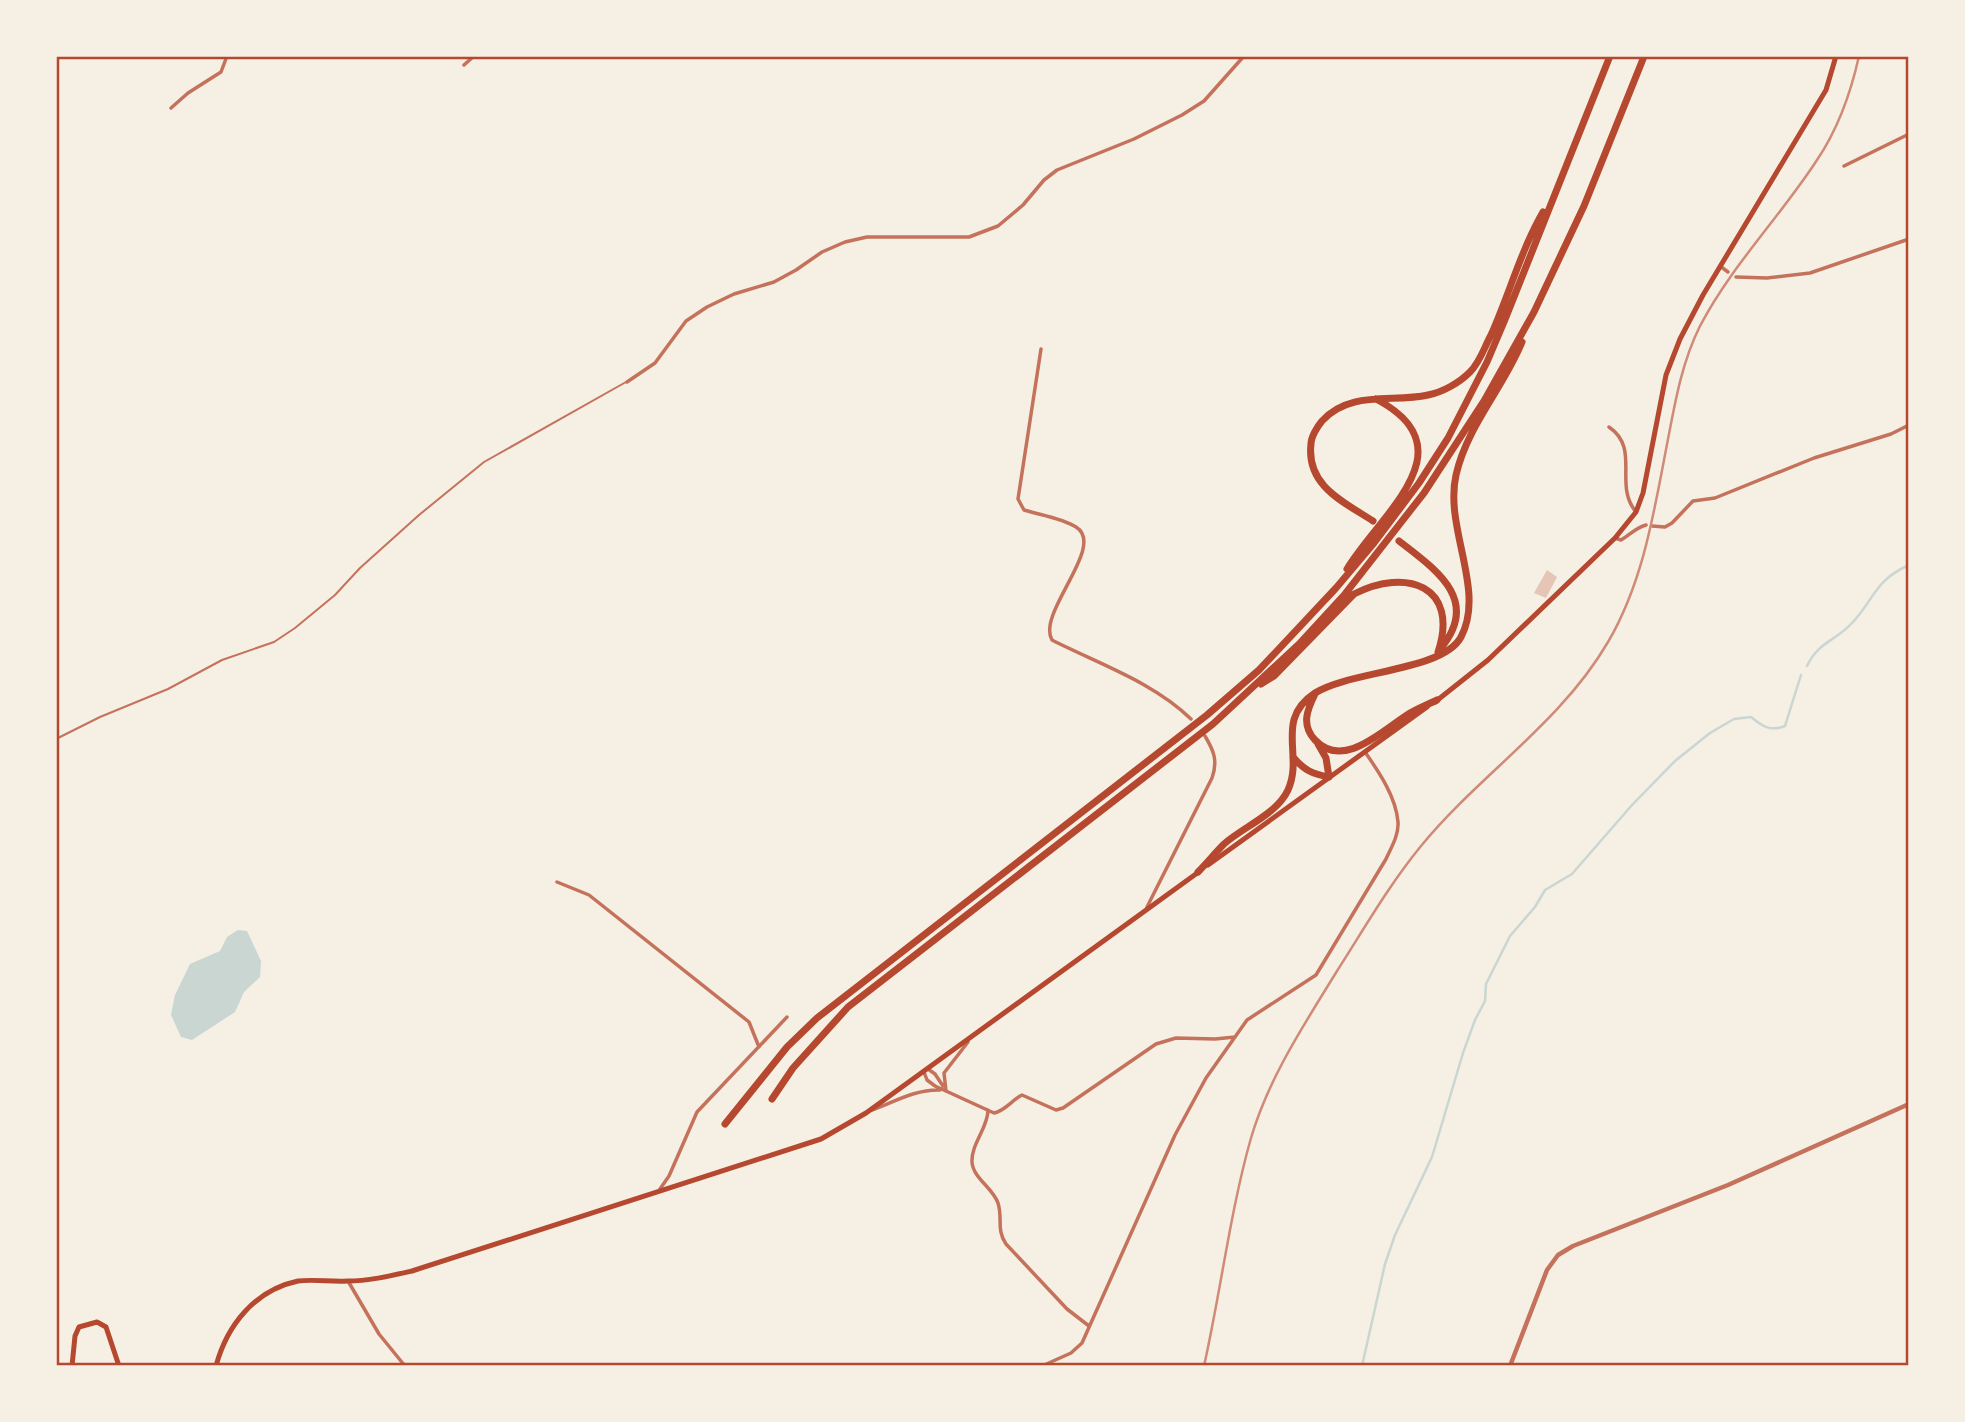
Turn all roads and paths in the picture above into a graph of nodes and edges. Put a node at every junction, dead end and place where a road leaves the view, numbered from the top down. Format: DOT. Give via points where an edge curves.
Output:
graph roads {
  1 [pos="227,56"];
  2 [pos="474,56"];
  3 [pos="1244,56"];
  4 [pos="1610,56"];
  5 [pos="1836,56"];
  6 [pos="1643,59"];
  7 [pos="464,65"];
  8 [pos="171,108"];
  9 [pos="1909,134"];
  10 [pos="1844,166"];
  11 [pos="1555,193"];
  12 [pos="1909,239"];
  13 [pos="1720,266"];
  14 [pos="1728,272"];
  15 [pos="1736,277"];
  16 [pos="1534,312"];
  17 [pos="1041,349"];
  18 [pos="627,382"];
  19 [pos="1375,399"];
  20 [pos="1909,425"];
  21 [pos="1609,427"];
  22 [pos="1636,512"];
  23 [pos="1373,522"];
  24 [pos="1646,525"];
  25 [pos="1652,526"];
  26 [pos="1615,538"];
  27 [pos="1399,541"];
  28 [pos="1336,588"];
  29 [pos="1438,652"];
  30 [pos="1429,658"];
  31 [pos="1315,693"];
  32 [pos="1246,695"];
  33 [pos="1437,700"];
  34 [pos="1191,719"];
  35 [pos="1205,736"];
  36 [pos="56,739"];
  37 [pos="1318,743"];
  38 [pos="1365,752"];
  39 [pos="1293,757"];
  40 [pos="1329,777"];
  41 [pos="1199,872"];
  42 [pos="557,882"];
  43 [pos="1144,912"];
  44 [pos="787,1017"];
  45 [pos="985,1026"];
  46 [pos="1235,1037"];
  47 [pos="759,1047"];
  48 [pos="925,1069"];
  49 [pos="946,1091"];
  50 [pos="772,1099"];
  51 [pos="1909,1104"];
  52 [pos="988,1110"];
  53 [pos="866,1113"];
  54 [pos="725,1124"];
  55 [pos="657,1194"];
  56 [pos="348,1281"];
  57 [pos="1090,1326"];
  58 [pos="72,1366"];
  59 [pos="120,1366"];
  60 [pos="216,1366"];
  61 [pos="405,1366"];
  62 [pos="1042,1366"];
  63 [pos="1510,1366"];
  1 -- 8 [label="street" via="221,72"];
  2 -- 7 [label="street"];
  3 -- 18 [label="street" via="1204,101 1134,139 1057,170 998,226 969,237 867,237 834,247 774,282 707,307 686,321 654,363"];
  4 -- 11 [label="highway"];
  5 -- 13 [label="main road" via="1826,90"];
  6 -- 16 [label="highway" via="1584,206"];
  9 -- 10 [label="street"];
  11 -- 19 [label="highway" via="1538,221 1477,364 1442,391"];
  11 -- 28 [label="highway" via="1487,362 1448,438 1419,483"];
  12 -- 15 [label="street" via="1810,273"];
  13 -- 14 [label="street"];
  13 -- 22 [label="main road" via="1666,375"];
  16 -- 30 [label="highway" via="1518,352 1463,451 1453,511 1467,573 1467,616 1452,648"];
  16 -- 32 [label="highway" via="1484,401 1409,513 1336,604"];
  17 -- 34 [label="street" via="1018,499 1024,510 1077,527 1085,540 1049,636 1146,686"];
  18 -- 36 [label="lane" via="485,462 419,515 335,595 274,642 222,660"];
  19 -- 23 [label="highway" via="1343,404 1330,412 1311,441 1310,460 1315,478 1327,491"];
  19 -- 28 [label="highway" via="1396,410 1415,433 1417,466"];
  20 -- 25 [label="street" via="1714,498 1693,501 1672,523"];
  21 -- 22 [label="street" via="1623,440 1626,494"];
  22 -- 26 [label="main road"];
  24 -- 26 [label="street" via="1621,540"];
  26 -- 33 [label="main road" via="1488,660"];
  27 -- 29 [label="highway" via="1438,572 1451,590 1453,629"];
  28 -- 54 [label="highway" via="1259,670 1207,715 817,1018 786,1047"];
  29 -- 30 [label="highway"];
  29 -- 32 [label="highway" via="1444,627 1436,598 1406,581 1381,583 1354,594 1274,676"];
  30 -- 31 [label="highway"];
  31 -- 37 [label="highway" via="1306,726"];
  31 -- 39 [label="highway" via="1294,715"];
  32 -- 50 [label="highway" via="848,1007 793,1068"];
  33 -- 37 [label="highway" via="1354,748 1331,749"];
  33 -- 38 [label="main road"];
  35 -- 43 [label="street" via="1215,753 1216,767"];
  37 -- 40 [label="highway"];
  38 -- 40 [label="main road"];
  38 -- 46 [label="street" via="1388,792 1398,822 1394,843 1316,975 1247,1020"];
  39 -- 40 [label="highway" via="1303,769"];
  39 -- 41 [label="highway" via="1293,774 1278,804 1224,844"];
  40 -- 41 [label="main road"];
  41 -- 43 [label="main road"];
  42 -- 47 [label="street" via="589,895 749,1022"];
  43 -- 45 [label="main road"];
  44 -- 47 [label="street"];
  45 -- 48 [label="main road"];
  45 -- 49 [label="street" via="949,1063 944,1073"];
  46 -- 52 [label="street" via="1176,1038 1156,1044 1056,1111 1022,1095 1001,1112"];
  46 -- 57 [label="street" via="1175,1135"];
  47 -- 55 [label="street" via="697,1112"];
  48 -- 49 [label="street"];
  48 -- 49 [label="street" via="930,1083"];
  48 -- 53 [label="main road"];
  49 -- 52 [label="street"];
  49 -- 53 [label="street" via="920,1091"];
  51 -- 63 [label="street" via="1558,1255 1547,1270"];
  52 -- 57 [label="street" via="972,1162 998,1203 999,1234 1067,1309"];
  53 -- 55 [label="main road" via="821,1139"];
  55 -- 56 [label="main road" via="412,1271"];
  56 -- 60 [label="main road" via="301,1281 261,1297 233,1326"];
  56 -- 61 [label="street" via="379,1334"];
  57 -- 62 [label="street" via="1071,1353"];
  58 -- 59 [label="main road" via="79,1327 97,1322 106,1327"];
}
